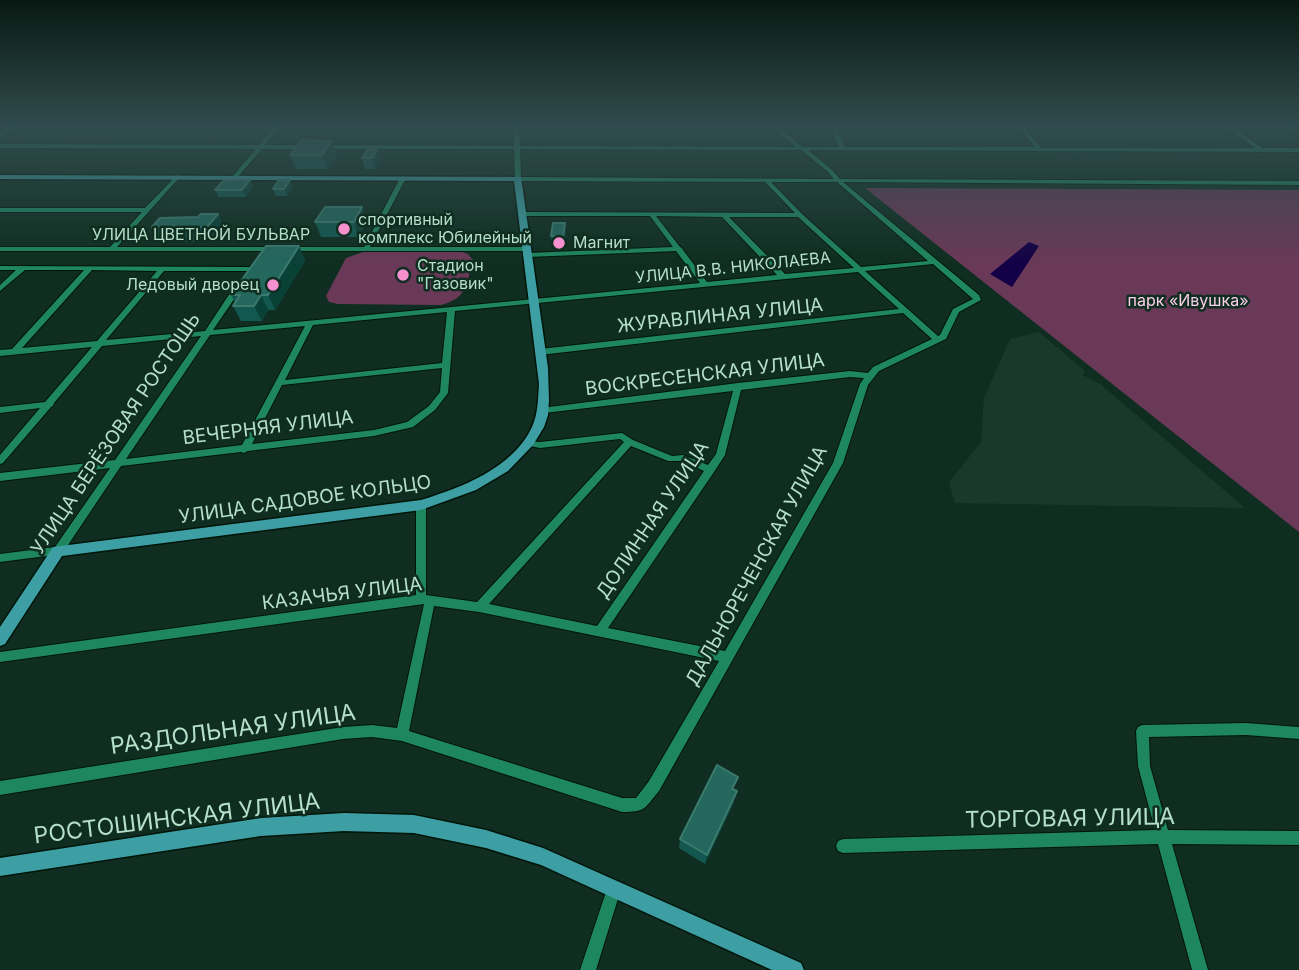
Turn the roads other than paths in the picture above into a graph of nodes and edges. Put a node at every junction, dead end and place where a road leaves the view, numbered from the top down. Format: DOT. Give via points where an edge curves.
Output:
graph roads {
  1 [pos="239,172"];
  2 [pos="518,172"];
  3 [pos="829,172"];
  4 [pos="0,177"];
  5 [pos="177,177"];
  6 [pos="234,178"];
  7 [pos="403,178"];
  8 [pos="518,179"];
  9 [pos="766,180"];
  10 [pos="839,181"];
  11 [pos="1299,183"];
  12 [pos="0,210"];
  13 [pos="147,210"];
  14 [pos="522,214"];
  15 [pos="652,215"];
  16 [pos="724,215"];
  17 [pos="800,215"];
  18 [pos="0,249"];
  19 [pos="366,249"];
  20 [pos="111,250"];
  21 [pos="263,250"];
  22 [pos="680,250"];
  23 [pos="528,252"];
  24 [pos="934,262"];
  25 [pos="0,268"];
  26 [pos="23,268"];
  27 [pos="90,268"];
  28 [pos="163,268"];
  29 [pos="251,269"];
  30 [pos="859,270"];
  31 [pos="783,277"];
  32 [pos="706,285"];
  33 [pos="0,289"];
  34 [pos="533,302"];
  35 [pos="450,310"];
  36 [pos="904,310"];
  37 [pos="310,324"];
  38 [pos="208,333"];
  39 [pos="937,340"];
  40 [pos="100,343"];
  41 [pos="15,351"];
  42 [pos="540,352"];
  43 [pos="0,353"];
  44 [pos="447,365"];
  45 [pos="869,376"];
  46 [pos="279,383"];
  47 [pos="738,386"];
  48 [pos="50,404"];
  49 [pos="0,410"];
  50 [pos="544,410"];
  51 [pos="630,442"];
  52 [pos="528,443"];
  53 [pos="244,450"];
  54 [pos="0,461"];
  55 [pos="120,463"];
  56 [pos="711,470"];
  57 [pos="0,477"];
  58 [pos="421,505"];
  59 [pos="58,551"];
  60 [pos="0,558"];
  61 [pos="425,599"];
  62 [pos="479,607"];
  63 [pos="600,630"];
  64 [pos="0,639"];
  65 [pos="0,657"];
  66 [pos="728,657"];
  67 [pos="1299,733"];
  68 [pos="401,734"];
  69 [pos="0,788"];
  70 [pos="631,807"];
  71 [pos="1164,838"];
  72 [pos="1299,838"];
  73 [pos="843,846"];
  74 [pos="0,867"];
  75 [pos="614,889"];
  76 [pos="588,970"];
  77 [pos="794,970"];
  78 [pos="1200,970"];
  1 -- 6 [label="street"];
  2 -- 8 [label="street, УЛИЦА САДОВОЕ КОЛЬЦО"];
  3 -- 10 [label="street"];
  4 -- 5 [label="main road"];
  5 -- 6 [label="main road"];
  5 -- 13 [label="street"];
  6 -- 7 [label="main road"];
  7 -- 8 [label="main road"];
  7 -- 19 [label="street"];
  8 -- 9 [label="street"];
  8 -- 14 [label="main road, УЛИЦА САДОВОЕ КОЛЬЦО"];
  9 -- 10 [label="street"];
  9 -- 17 [label="street"];
  10 -- 11 [label="street"];
  10 -- 24 [label="street"];
  12 -- 13 [label="street"];
  13 -- 20 [label="street"];
  14 -- 15 [label="street"];
  14 -- 23 [label="main road, УЛИЦА САДОВОЕ КОЛЬЦО"];
  15 -- 16 [label="street"];
  15 -- 22 [label="street"];
  16 -- 17 [label="street"];
  16 -- 31 [label="street"];
  17 -- 30 [label="street"];
  18 -- 20 [label="street, УЛИЦА ЦВЕТНОЙ БУЛЬВАР"];
  19 -- 21 [label="street, УЛИЦА ЦВЕТНОЙ БУЛЬВАР"];
  19 -- 23 [label="street, УЛИЦА ЦВЕТНОЙ БУЛЬВАР"];
  20 -- 21 [label="street, УЛИЦА ЦВЕТНОЙ БУЛЬВАР"];
  21 -- 29 [label="street, УЛИЦА БЕРЁЗОВАЯ РОСТОШЬ"];
  22 -- 23 [label="street, УЛИЦА ЦВЕТНОЙ БУЛЬВАР"];
  22 -- 32 [label="street"];
  23 -- 34 [label="main road, УЛИЦА САДОВОЕ КОЛЬЦО"];
  24 -- 30 [label="street, УЛИЦА В.В. НИКОЛАЕВА"];
  24 -- 39 [label="street" via="977,300 956,311 946,334"];
  25 -- 26 [label="street, УЛИЦА ЦВЕТНОЙ БУЛЬВАР"];
  26 -- 27 [label="street, УЛИЦА ЦВЕТНОЙ БУЛЬВАР"];
  26 -- 33 [label="street"];
  27 -- 28 [label="street, УЛИЦА ЦВЕТНОЙ БУЛЬВАР"];
  27 -- 41 [label="street"];
  28 -- 29 [label="street, УЛИЦА ЦВЕТНОЙ БУЛЬВАР"];
  28 -- 40 [label="street"];
  29 -- 38 [label="street, УЛИЦА БЕРЁЗОВАЯ РОСТОШЬ"];
  30 -- 31 [label="street, УЛИЦА В.В. НИКОЛАЕВА"];
  30 -- 36 [label="street"];
  31 -- 32 [label="street, УЛИЦА В.В. НИКОЛАЕВА"];
  32 -- 34 [label="street, УЛИЦА В.В. НИКОЛАЕВА"];
  34 -- 35 [label="street, УЛИЦА В.В. НИКОЛАЕВА"];
  34 -- 42 [label="main road, УЛИЦА САДОВОЕ КОЛЬЦО"];
  35 -- 37 [label="street, УЛИЦА В.В. НИКОЛАЕВА"];
  35 -- 44 [label="street, ВЕЧЕРНЯЯ УЛИЦА"];
  36 -- 39 [label="street"];
  36 -- 42 [label="street, ЖУРАВЛИНАЯ УЛИЦА"];
  37 -- 38 [label="street, УЛИЦА В.В. НИКОЛАЕВА"];
  37 -- 46 [label="street"];
  38 -- 40 [label="street"];
  38 -- 55 [label="street, УЛИЦА БЕРЁЗОВАЯ РОСТОШЬ"];
  39 -- 45 [label="street"];
  40 -- 41 [label="street"];
  40 -- 48 [label="street"];
  41 -- 43 [label="street"];
  42 -- 50 [label="main road, УЛИЦА САДОВОЕ КОЛЬЦО"];
  44 -- 46 [label="street"];
  44 -- 53 [label="street, ВЕЧЕРНЯЯ УЛИЦА" via="444,393 410,425"];
  45 -- 47 [label="street, ВОСКРЕСЕНСКАЯ УЛИЦА"];
  45 -- 66 [label="street, ДАЛЬНОРЕЧЕНСКАЯ УЛИЦА" via="838,463"];
  46 -- 53 [label="street"];
  47 -- 50 [label="street, ВОСКРЕСЕНСКАЯ УЛИЦА"];
  47 -- 56 [label="street, ДОЛИННАЯ УЛИЦА" via="726,440"];
  48 -- 49 [label="street"];
  48 -- 54 [label="street"];
  50 -- 52 [label="main road, УЛИЦА САДОВОЕ КОЛЬЦО"];
  51 -- 52 [label="street" via="622,436"];
  51 -- 56 [label="street"];
  51 -- 62 [label="street"];
  52 -- 58 [label="main road, УЛИЦА САДОВОЕ КОЛЬЦО" via="487,479 456,495"];
  53 -- 55 [label="street, ВЕЧЕРНЯЯ УЛИЦА"];
  55 -- 57 [label="street, ВЕЧЕРНЯЯ УЛИЦА"];
  55 -- 59 [label="street, УЛИЦА БЕРЁЗОВАЯ РОСТОШЬ"];
  56 -- 63 [label="street, ДОЛИННАЯ УЛИЦА"];
  58 -- 59 [label="main road, УЛИЦА САДОВОЕ КОЛЬЦО"];
  58 -- 61 [label="street"];
  59 -- 60 [label="street, УЛИЦА САДОВОЕ КОЛЬЦО"];
  59 -- 64 [label="main road, УЛИЦА БЕРЁЗОВАЯ РОСТОШЬ"];
  61 -- 62 [label="street, КАЗАЧЬЯ УЛИЦА"];
  61 -- 65 [label="street, КАЗАЧЬЯ УЛИЦА"];
  61 -- 68 [label="street"];
  62 -- 63 [label="street, КАЗАЧЬЯ УЛИЦА"];
  63 -- 66 [label="street, КАЗАЧЬЯ УЛИЦА"];
  66 -- 70 [label="street, ДАЛЬНОРЕЧЕНСКАЯ УЛИЦА" via="654,786"];
  67 -- 71 [label="street" via="1142,731 1144,766"];
  68 -- 69 [label="street, РАЗДОЛЬНАЯ УЛИЦА" via="344,733"];
  68 -- 70 [label="street, РАЗДОЛЬНАЯ УЛИЦА"];
  71 -- 72 [label="street, ТОРГОВАЯ УЛИЦА"];
  71 -- 73 [label="street, ТОРГОВАЯ УЛИЦА"];
  71 -- 78 [label="street"];
  74 -- 75 [label="main road, РОСТОШИНСКАЯ УЛИЦА" via="261,827 414,824 543,857"];
  75 -- 76 [label="street"];
  75 -- 77 [label="main road, РОСТОШИНСКАЯ УЛИЦА"];
}
